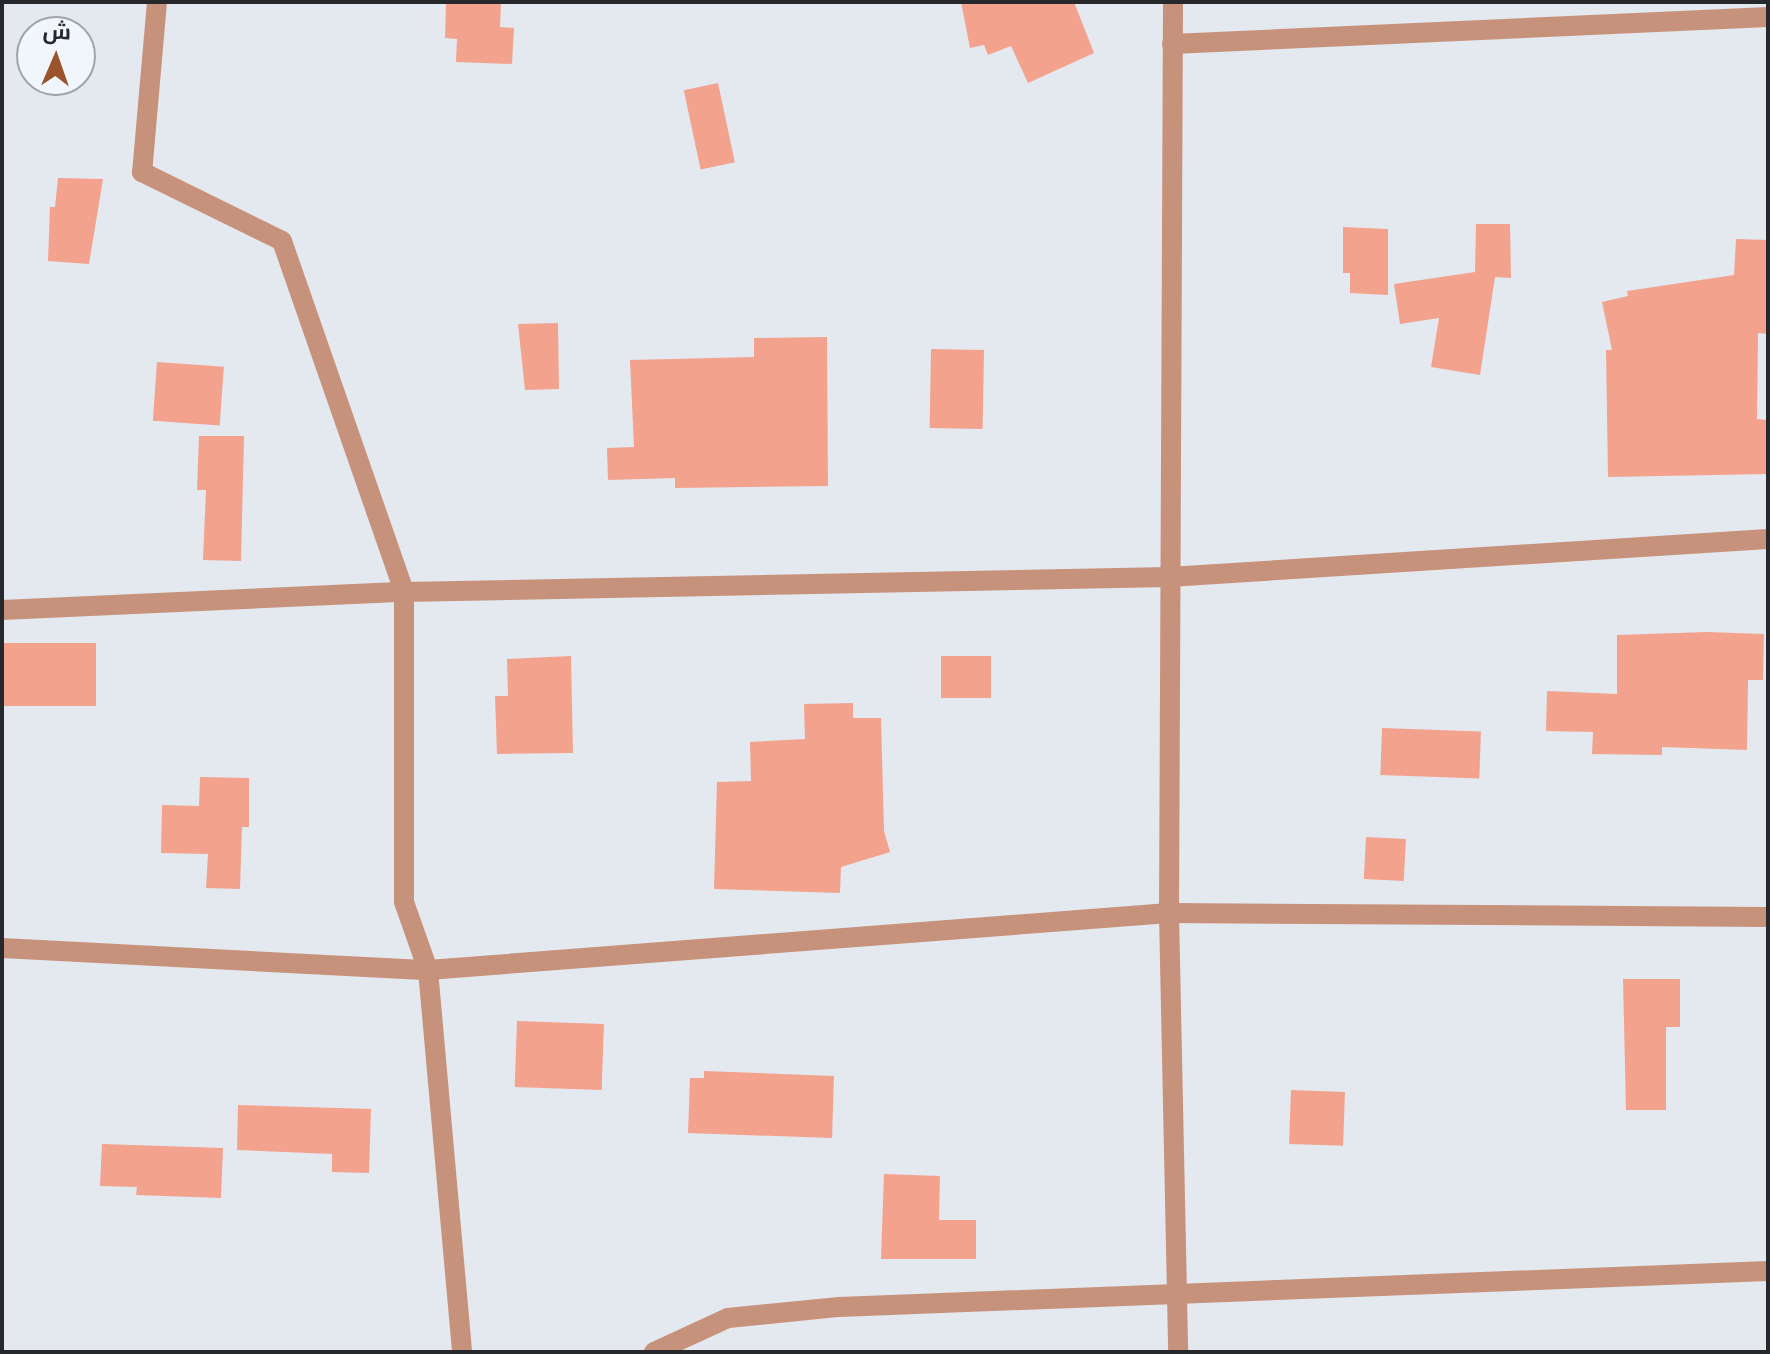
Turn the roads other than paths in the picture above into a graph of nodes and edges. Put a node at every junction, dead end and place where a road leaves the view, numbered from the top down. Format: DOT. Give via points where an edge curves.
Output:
graph roads {
  1 [pos="157,2"];
  2 [pos="1173,2"];
  3 [pos="1768,17"];
  4 [pos="1172,44"];
  5 [pos="1768,539"];
  6 [pos="1169,577"];
  7 [pos="404,592"];
  8 [pos="2,610"];
  9 [pos="1169,913"];
  10 [pos="1768,917"];
  11 [pos="2,948"];
  12 [pos="428,970"];
  13 [pos="1768,1271"];
  14 [pos="1177,1296"];
  15 [pos="462,1352"];
  16 [pos="654,1352"];
  17 [pos="1178,1352"];
  1 -- 7 [label="street" via="142,172 282,241"];
  2 -- 4 [label="street"];
  3 -- 4 [label="street"];
  4 -- 6 [label="street"];
  5 -- 6 [label="street"];
  6 -- 7 [label="street"];
  6 -- 9 [label="street"];
  7 -- 8 [label="street"];
  7 -- 12 [label="street" via="404,902"];
  9 -- 10 [label="street"];
  9 -- 12 [label="street"];
  9 -- 14 [label="street"];
  11 -- 12 [label="street"];
  12 -- 15 [label="street"];
  13 -- 14 [label="street"];
  14 -- 16 [label="street" via="728,1318"];
  14 -- 17 [label="street"];
}
